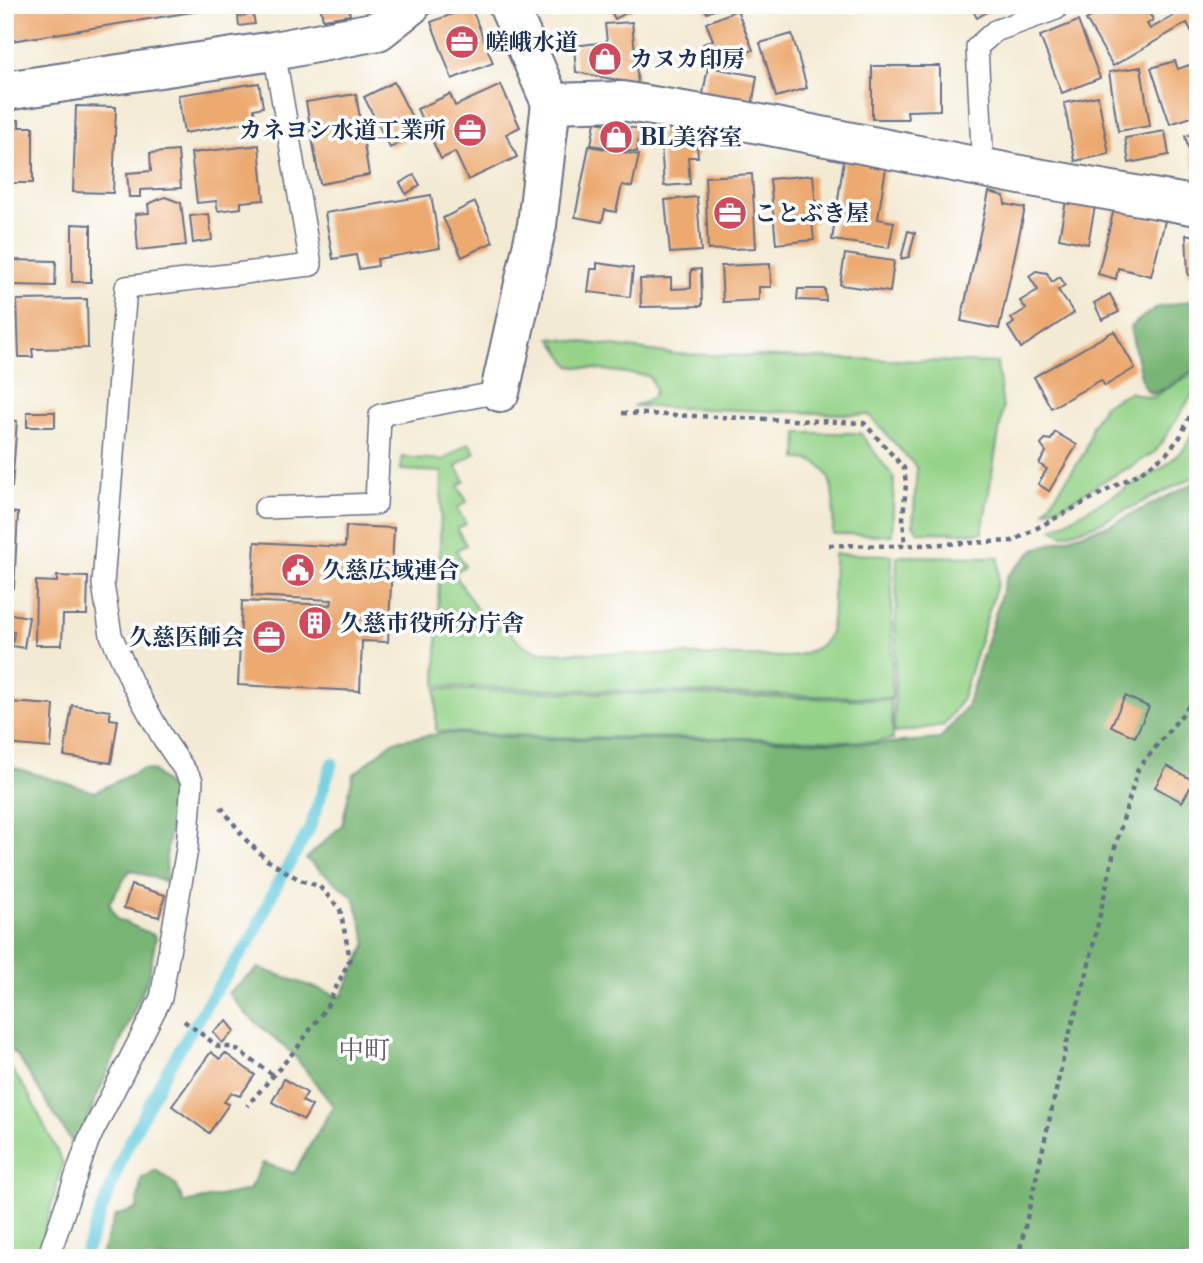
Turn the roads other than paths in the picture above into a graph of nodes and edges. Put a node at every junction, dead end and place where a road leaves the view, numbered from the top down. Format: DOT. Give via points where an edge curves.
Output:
graph roads {
  1 [pos="411,5"];
  2 [pos="508,5"];
  3 [pos="1054,5"];
  4 [pos="274,51"];
  5 [pos="5,91"];
  6 [pos="551,103"];
  7 [pos="983,168"];
  8 [pos="1198,206"];
  9 [pos="500,392"];
  10 [pos="265,508"];
  11 [pos="48,1258"];
  1 -- 4 [label="street" via="379,31"];
  2 -- 6 [label="street"];
  3 -- 7 [label="lane" via="1056,9 995,31 977,47"];
  4 -- 5 [label="street"];
  4 -- 11 [label="lane" via="312,265 127,287 103,584 111,635 133,685 192,781 187,849 161,999 88,1141"];
  6 -- 7 [label="street" via="622,102"];
  6 -- 9 [label="street" via="537,225"];
  7 -- 8 [label="street"];
  9 -- 10 [label="lane" via="380,415 376,504"];
}
